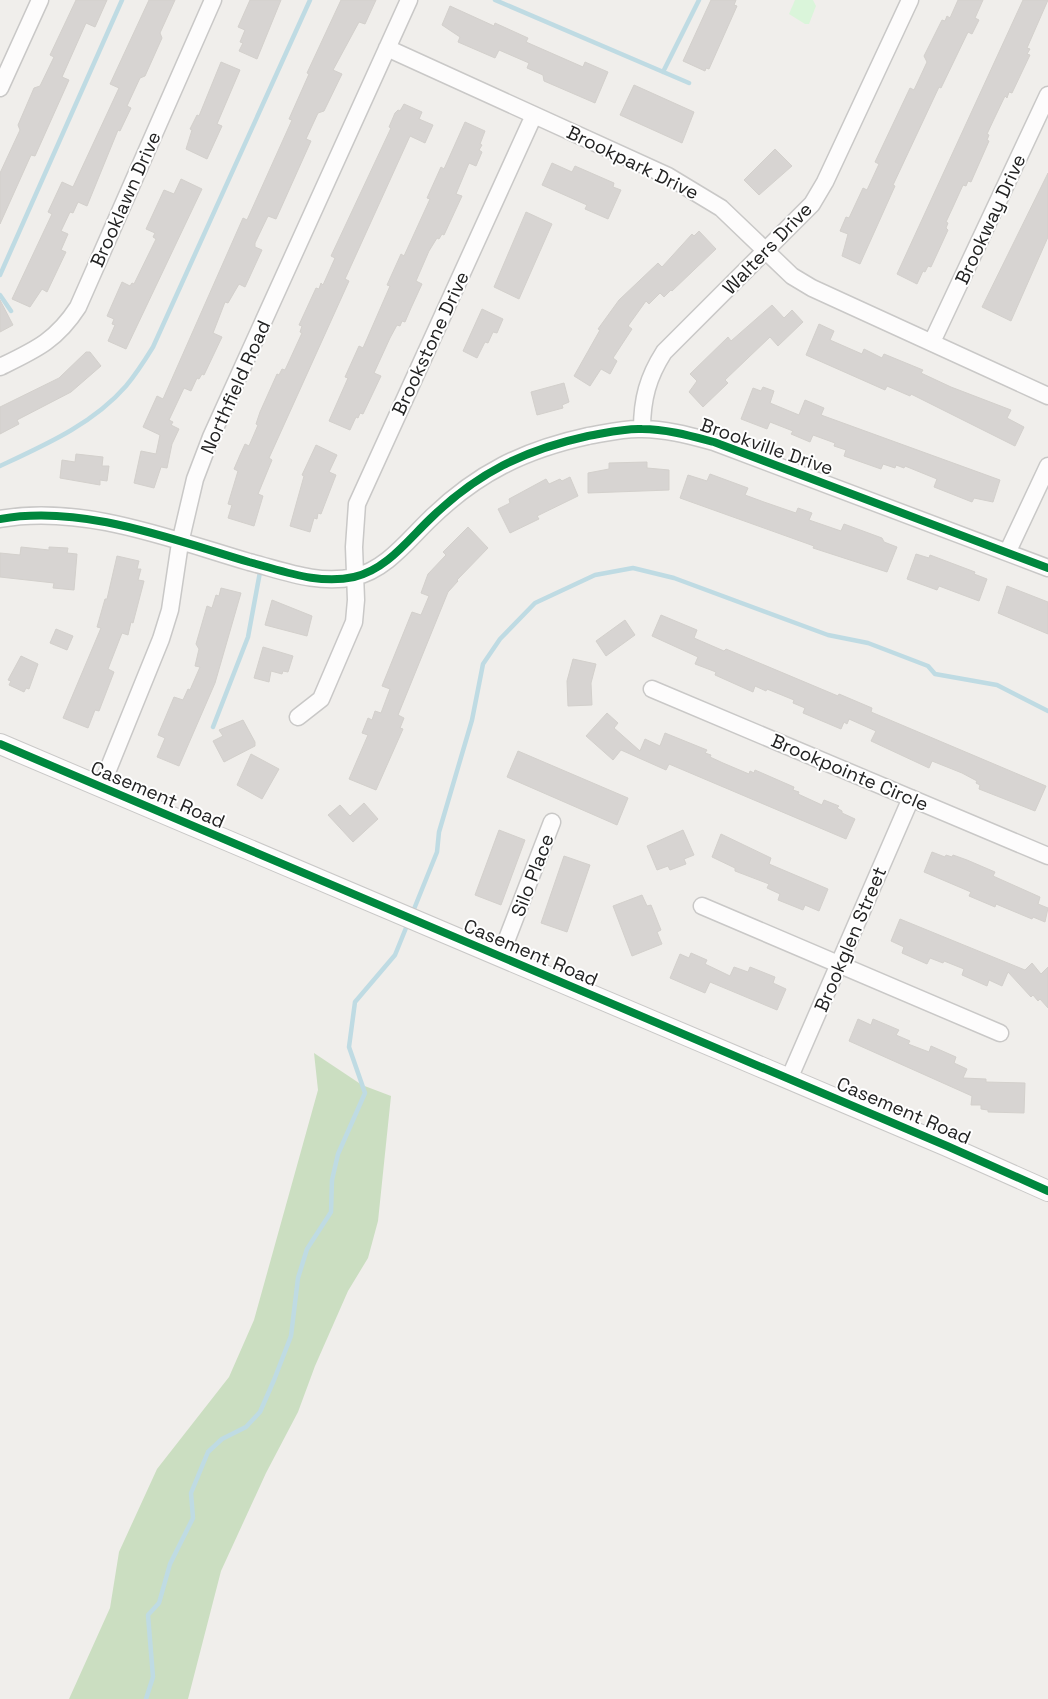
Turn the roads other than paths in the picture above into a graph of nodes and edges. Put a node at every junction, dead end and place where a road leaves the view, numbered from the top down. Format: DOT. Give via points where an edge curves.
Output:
graph roads {
  1 [pos="40,0"];
  2 [pos="213,0"];
  3 [pos="409,0"];
  4 [pos="910,0"];
  5 [pos="388,48"];
  6 [pos="0,88"];
  7 [pos="1048,95"];
  8 [pos="534,115"];
  9 [pos="766,250"];
  10 [pos="932,342"];
  11 [pos="0,367"];
  12 [pos="1048,396"];
  13 [pos="642,429"];
  14 [pos="1048,466"];
  15 [pos="0,518"];
  16 [pos="180,543"];
  17 [pos="1008,551"];
  18 [pos="1048,568"];
  19 [pos="357,577"];
  20 [pos="652,689"];
  21 [pos="298,717"];
  22 [pos="0,744"];
  23 [pos="101,787"];
  24 [pos="911,798"];
  25 [pos="552,822"];
  26 [pos="1048,856"];
  27 [pos="702,906"];
  28 [pos="500,957"];
  29 [pos="839,966"];
  30 [pos="1000,1033"];
  31 [pos="789,1079"];
  32 [pos="1048,1191"];
  1 -- 6 [label="street"];
  2 -- 11 [label="street, Brooklawn Drive" via="78,307 52,339"];
  3 -- 5 [label="street, Northfield Road"];
  4 -- 9 [label="street, Walters Drive" via="820,190 801,216"];
  5 -- 8 [label="street, Brookpark Drive"];
  5 -- 16 [label="street, Northfield Road" via="211,437 195,479"];
  7 -- 10 [label="street, Brookway Drive"];
  8 -- 9 [label="street, Brookpark Drive" via="682,184 721,208"];
  8 -- 19 [label="street, Brookstone Drive" via="356,504 354,547"];
  9 -- 10 [label="street, Brookpark Drive" via="792,276 812,288"];
  9 -- 13 [label="street, Walters Drive" via="664,352 651,372 645,391"];
  10 -- 12 [label="street, Brookpark Drive"];
  13 -- 17 [label="street, Brookville Drive" via="714,442"];
  13 -- 19 [label="street, Brookville Drive" via="614,431 535,449 505,464 457,494 390,558"];
  14 -- 17 [label="street"];
  15 -- 16 [label="street, Brookville Drive" via="28,514 75,516"];
  16 -- 19 [label="street, Brookville Drive" via="302,577 338,580"];
  16 -- 23 [label="street, Northfield Road" via="170,610 161,640"];
  17 -- 18 [label="street, Brookville Drive"];
  19 -- 21 [label="street, Brookstone Drive" via="354,622 338,660 321,699"];
  20 -- 24 [label="street, Brookpointe Circle"];
  22 -- 23 [label="street, Casement Road"];
  23 -- 28 [label="street, Casement Road"];
  24 -- 26 [label="street, Brookpointe Circle"];
  24 -- 29 [label="street, Brookglen Street"];
  25 -- 28 [label="street, Silo Place"];
  27 -- 29 [label="street"];
  28 -- 31 [label="street, Casement Road"];
  29 -- 30 [label="street"];
  29 -- 31 [label="street, Brookglen Street"];
  31 -- 32 [label="street, Casement Road"];
}
